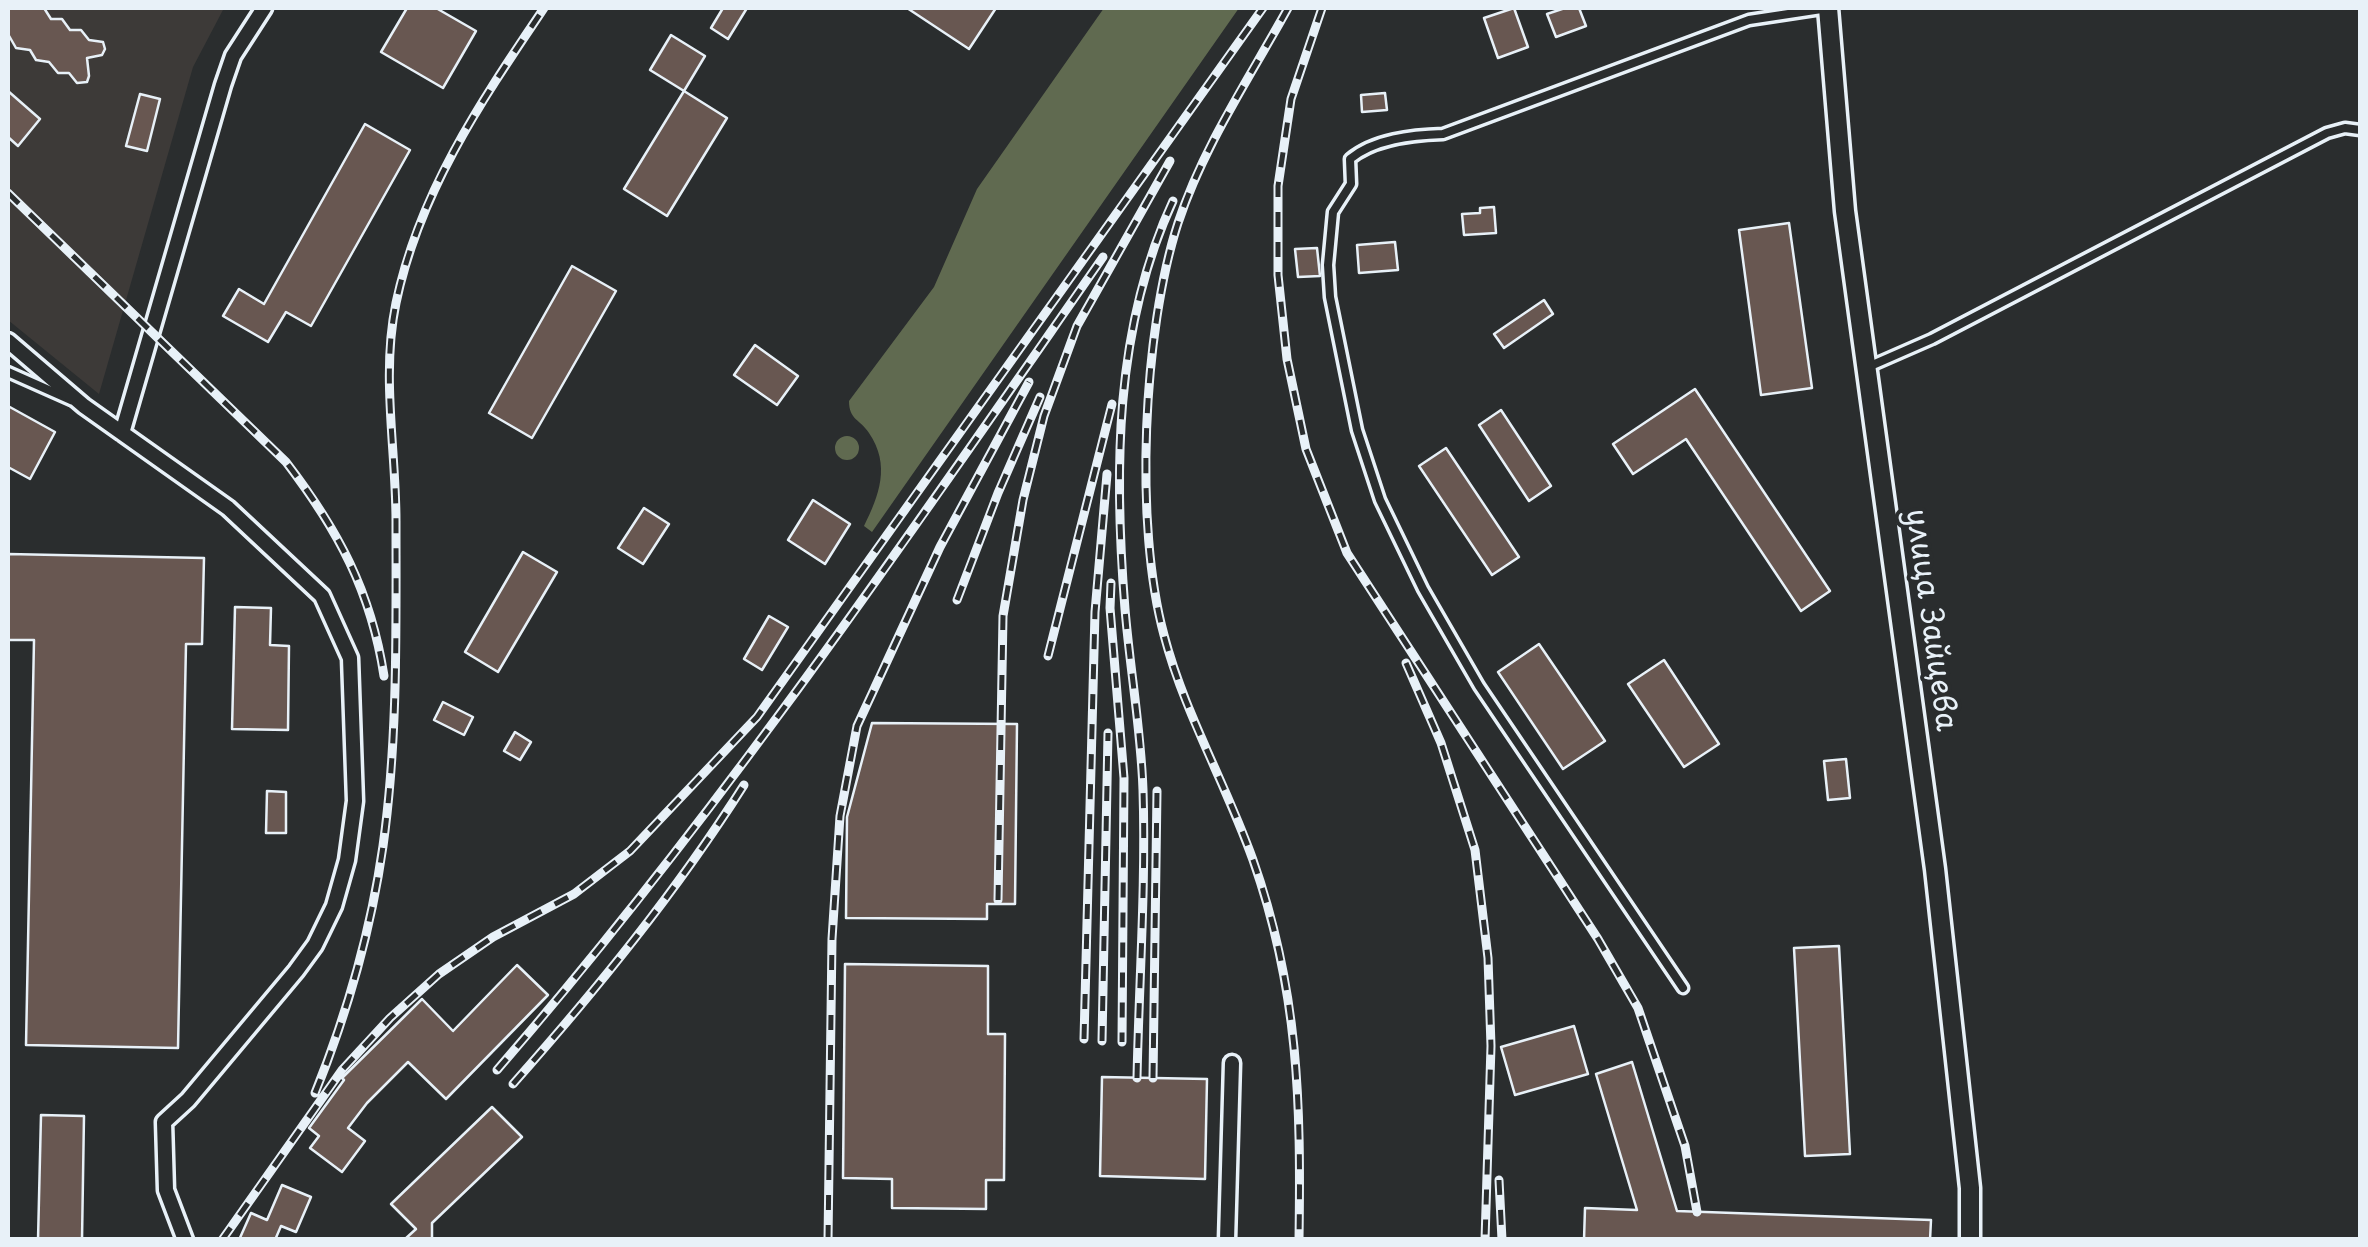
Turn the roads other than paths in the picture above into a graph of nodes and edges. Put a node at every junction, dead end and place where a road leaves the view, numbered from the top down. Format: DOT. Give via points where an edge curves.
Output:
graph roads {
  1 [pos="264,8"];
  2 [pos="1828,8"];
  3 [pos="2360,130"];
  4 [pos="8,342"];
  5 [pos="1868,367"];
  6 [pos="8,372"];
  7 [pos="84,406"];
  8 [pos="122,432"];
  9 [pos="1683,988"];
  10 [pos="1232,1063"];
  11 [pos="184,1240"];
  12 [pos="1226,1240"];
  13 [pos="1970,1240"];
  1 -- 8 [label="street" via="223,85"];
  2 -- 5 [label="street, улица Зайцева"];
  2 -- 9 [label="lane" via="1749,20 1443,134 1363,148 1350,159 1352,184 1333,212 1330,297 1380,500 1479,686"];
  3 -- 5 [label="lane" via="2327,133"];
  4 -- 7 [label="street"];
  5 -- 13 [label="street, улица Зайцева" via="1935,868"];
  6 -- 7 [label="lane"];
  7 -- 8 [label="street"];
  8 -- 11 [label="street" via="228,508 322,596 350,658 354,801 334,906 296,971 164,1122 166,1190"];
  10 -- 12 [label="street"];
}
